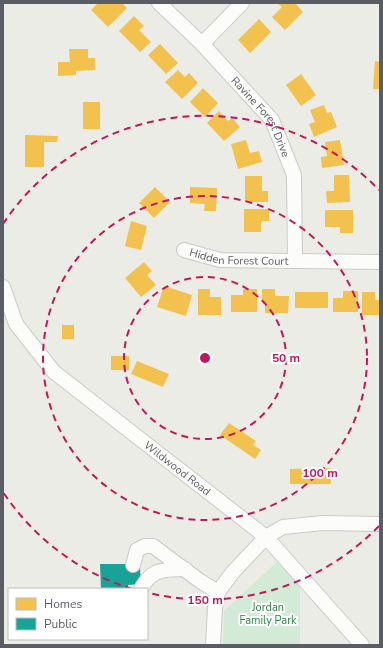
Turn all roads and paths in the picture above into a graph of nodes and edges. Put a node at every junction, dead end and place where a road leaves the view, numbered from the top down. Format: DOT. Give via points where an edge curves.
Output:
graph roads {
  1 [pos="159,3"];
  2 [pos="242,3"];
  3 [pos="202,44"];
  4 [pos="184,250"];
  5 [pos="295,261"];
  6 [pos="380,262"];
  7 [pos="3,287"];
  8 [pos="9,324"];
  9 [pos="380,524"];
  10 [pos="266,537"];
  11 [pos="133,565"];
  12 [pos="185,569"];
  13 [pos="142,588"];
  14 [pos="218,592"];
  15 [pos="213,645"];
  16 [pos="362,645"];
  1 -- 3 [label="street, Ravine Forest Drive"];
  2 -- 3 [label="street"];
  3 -- 5 [label="street, Ravine Forest Drive" via="272,120 294,175"];
  4 -- 5 [label="street, Hidden Forest Court" via="220,260"];
  5 -- 6 [label="street, Hidden Forest Court"];
  7 -- 8 [label="street, Wildwood Road"];
  8 -- 10 [label="street, Wildwood Road" via="54,372"];
  9 -- 10 [label="street" via="323,523 283,527"];
  10 -- 14 [label="street"];
  10 -- 16 [label="street, Wildwood Road"];
  11 -- 12 [label="street" via="137,550 153,546"];
  12 -- 13 [label="street" via="154,572"];
  12 -- 14 [label="street"];
  14 -- 15 [label="street" via="214,608"];
}
